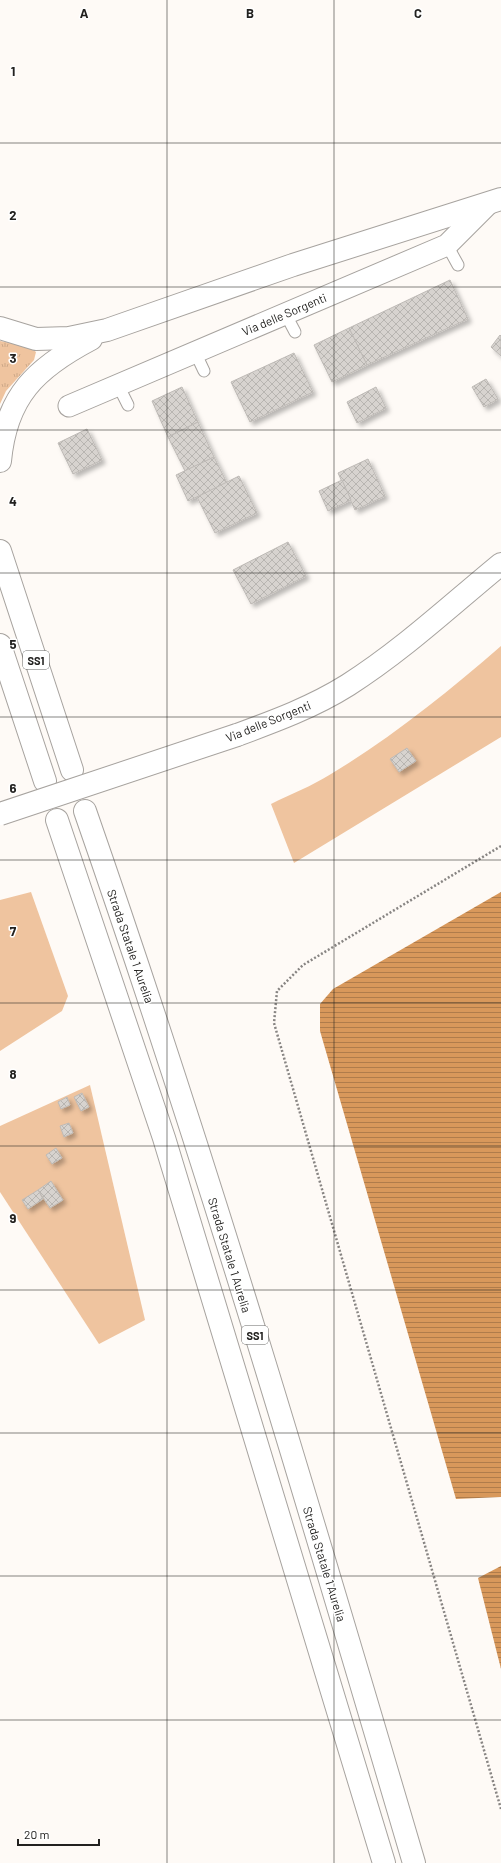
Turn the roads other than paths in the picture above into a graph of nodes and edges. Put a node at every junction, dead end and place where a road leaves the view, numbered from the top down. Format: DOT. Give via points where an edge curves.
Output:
graph roads {
  1 [pos="494,201"];
  2 [pos="448,245"];
  3 [pos="458,265"];
  4 [pos="285,314"];
  5 [pos="0,328"];
  6 [pos="107,330"];
  7 [pos="295,332"];
  8 [pos="195,352"];
  9 [pos="204,371"];
  10 [pos="118,385"];
  11 [pos="128,405"];
  12 [pos="69,406"];
  13 [pos="0,461"];
  14 [pos="0,551"];
  15 [pos="501,564"];
  16 [pos="0,645"];
  17 [pos="0,686"];
  18 [pos="35,752"];
  19 [pos="72,770"];
  20 [pos="45,782"];
  21 [pos="85,810"];
  22 [pos="0,814"];
  23 [pos="57,820"];
  24 [pos="384,1863"];
  25 [pos="414,1863"];
  1 -- 2 [label="street, Via delle Sorgenti"];
  1 -- 6 [label="main road" via="294,265"];
  2 -- 3 [label="lane"];
  2 -- 4 [label="street, Via delle Sorgenti"];
  4 -- 7 [label="lane"];
  4 -- 8 [label="street, Via delle Sorgenti"];
  5 -- 6 [label="main road" via="36,339 69,338"];
  6 -- 13 [label="main road" via="69,350 24,388 8,419"];
  8 -- 9 [label="lane"];
  8 -- 10 [label="street, Via delle Sorgenti"];
  10 -- 11 [label="lane"];
  10 -- 12 [label="street, Via delle Sorgenti"];
  14 -- 19 [label="main road, SS1"];
  15 -- 22 [label="main road, Via delle Sorgenti, bridge" via="405,644 348,685 308,707 236,735"];
  16 -- 18 [label="main road, SS1"];
  17 -- 18 [label="main road"];
  18 -- 20 [label="main road, SS1"];
  21 -- 25 [label="main road, Strada Statale 1 Aurelia / SS1" via="137,962 275,1396"];
  23 -- 24 [label="main road, SS1" via="164,1138"];
}
